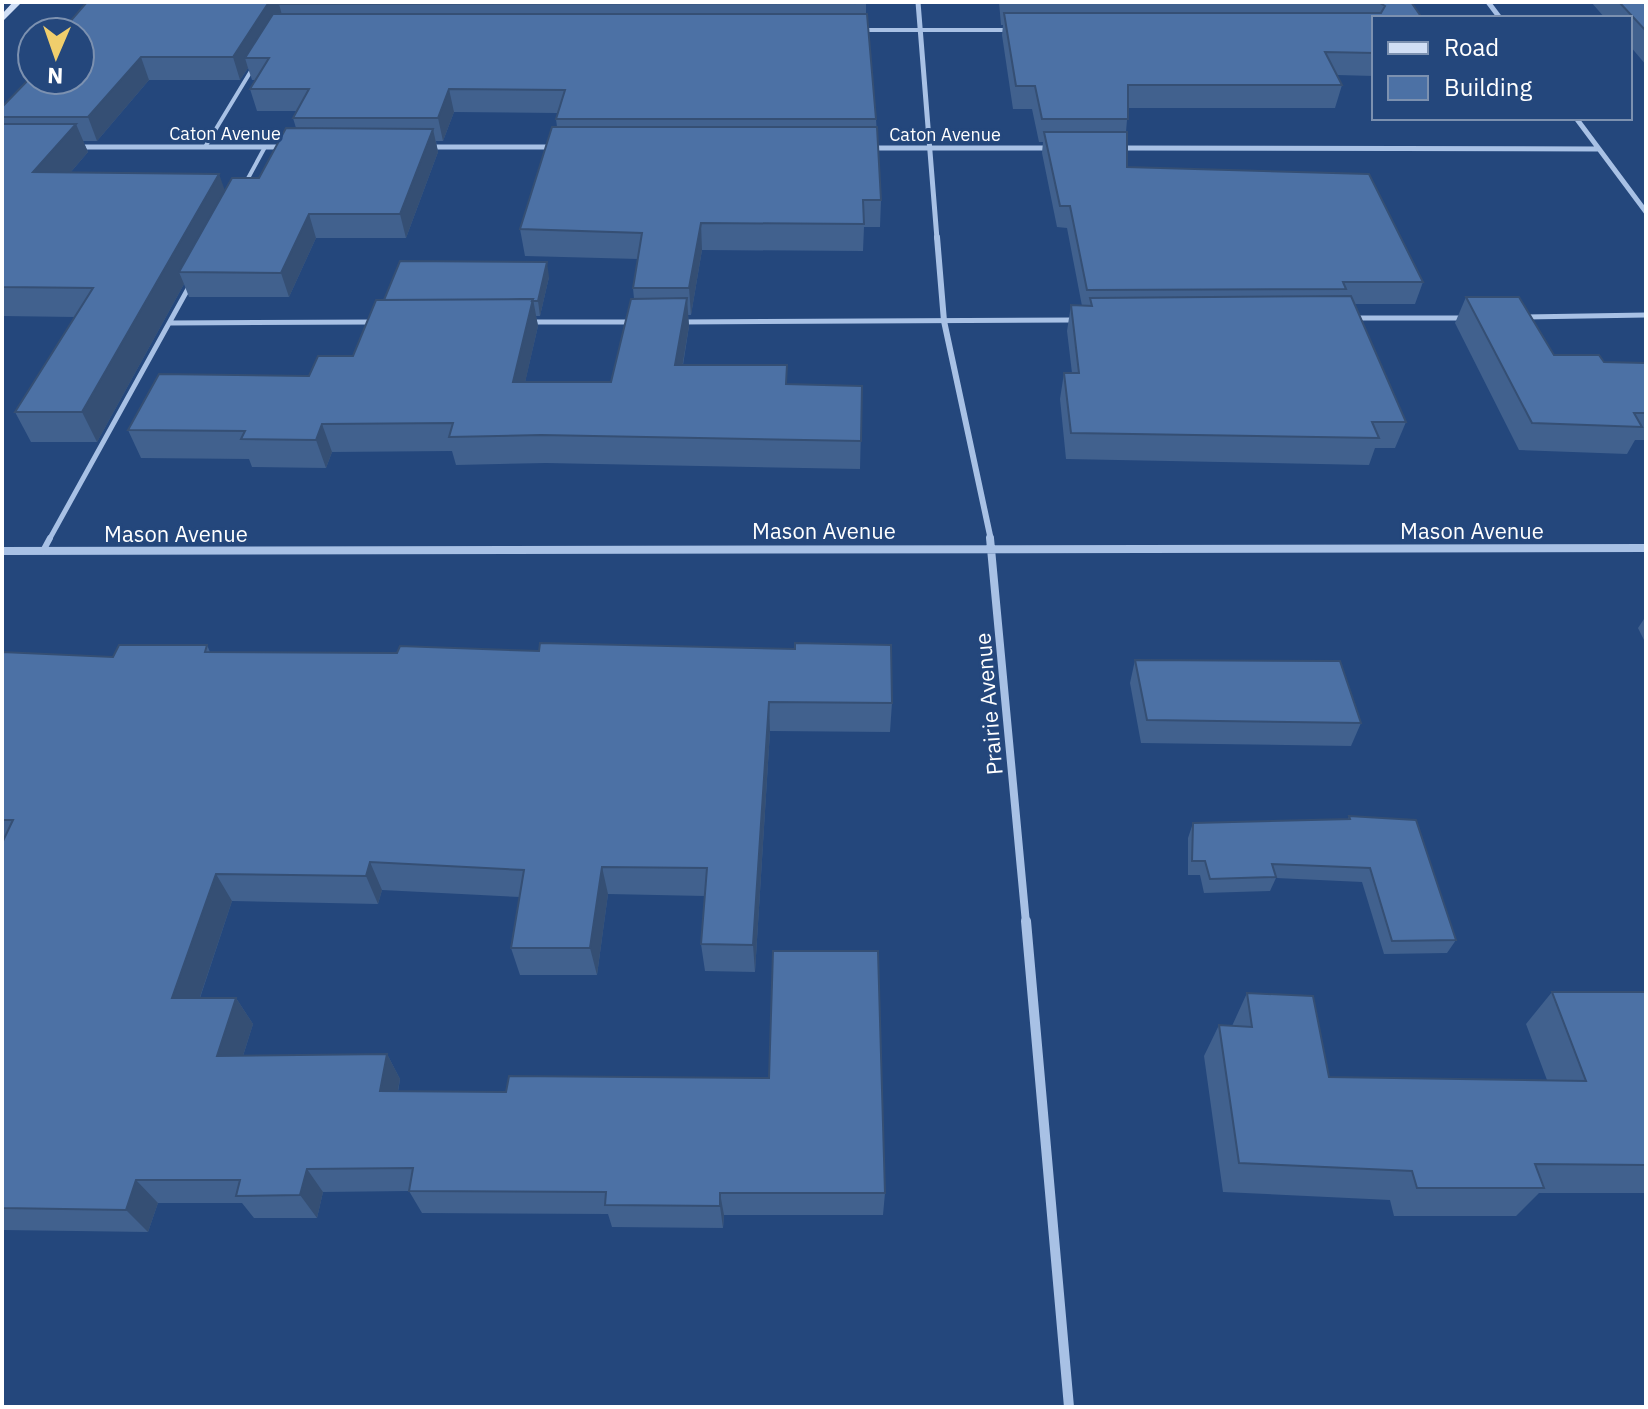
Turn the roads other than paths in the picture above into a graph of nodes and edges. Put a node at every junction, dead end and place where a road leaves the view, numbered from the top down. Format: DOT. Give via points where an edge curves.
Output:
graph roads {
  1 [pos="18,2"];
  2 [pos="918,2"];
  3 [pos="2,19"];
  4 [pos="856,30"];
  5 [pos="918,30"];
  6 [pos="1013,30"];
  7 [pos="260,57"];
  8 [pos="1577,120"];
  9 [pos="65,147"];
  10 [pos="205,147"];
  11 [pos="265,147"];
  12 [pos="297,147"];
  13 [pos="423,147"];
  14 [pos="565,147"];
  15 [pos="865,148"];
  16 [pos="928,148"];
  17 [pos="1056,148"];
  18 [pos="1104,148"];
  19 [pos="1599,149"];
  20 [pos="243,187"];
  21 [pos="1646,212"];
  22 [pos="192,282"];
  23 [pos="1646,315"];
  24 [pos="1514,317"];
  25 [pos="1340,318"];
  26 [pos="1467,318"];
  27 [pos="1087,320"];
  28 [pos="944,321"];
  29 [pos="375,322"];
  30 [pos="517,322"];
  31 [pos="644,322"];
  32 [pos="675,322"];
  33 [pos="170,323"];
  34 [pos="992,547"];
  35 [pos="1646,548"];
  36 [pos="2,551"];
  37 [pos="43,551"];
  38 [pos="1069,1407"];
  1 -- 3 [label="main road"];
  2 -- 5 [label="street, Prairie Avenue"];
  4 -- 5 [label="lane"];
  5 -- 6 [label="lane"];
  5 -- 16 [label="street, Prairie Avenue"];
  7 -- 10 [label="lane"];
  8 -- 19 [label="street"];
  9 -- 10 [label="street, Caton Avenue"];
  10 -- 11 [label="street, Caton Avenue"];
  11 -- 12 [label="street, Caton Avenue"];
  11 -- 20 [label="lane"];
  13 -- 14 [label="street"];
  15 -- 16 [label="street, Caton Avenue"];
  16 -- 17 [label="street, Caton Avenue"];
  16 -- 28 [label="street, Prairie Avenue"];
  18 -- 19 [label="street"];
  19 -- 21 [label="street"];
  22 -- 33 [label="lane"];
  23 -- 24 [label="lane"];
  25 -- 26 [label="lane"];
  27 -- 28 [label="lane"];
  28 -- 32 [label="lane"];
  28 -- 34 [label="street, Prairie Avenue"];
  29 -- 33 [label="lane"];
  30 -- 31 [label="lane"];
  33 -- 37 [label="lane"];
  34 -- 35 [label="street, Mason Avenue"];
  34 -- 37 [label="street, Mason Avenue"];
  34 -- 38 [label="street, Prairie Avenue"];
  36 -- 37 [label="street, Mason Avenue"];
}
